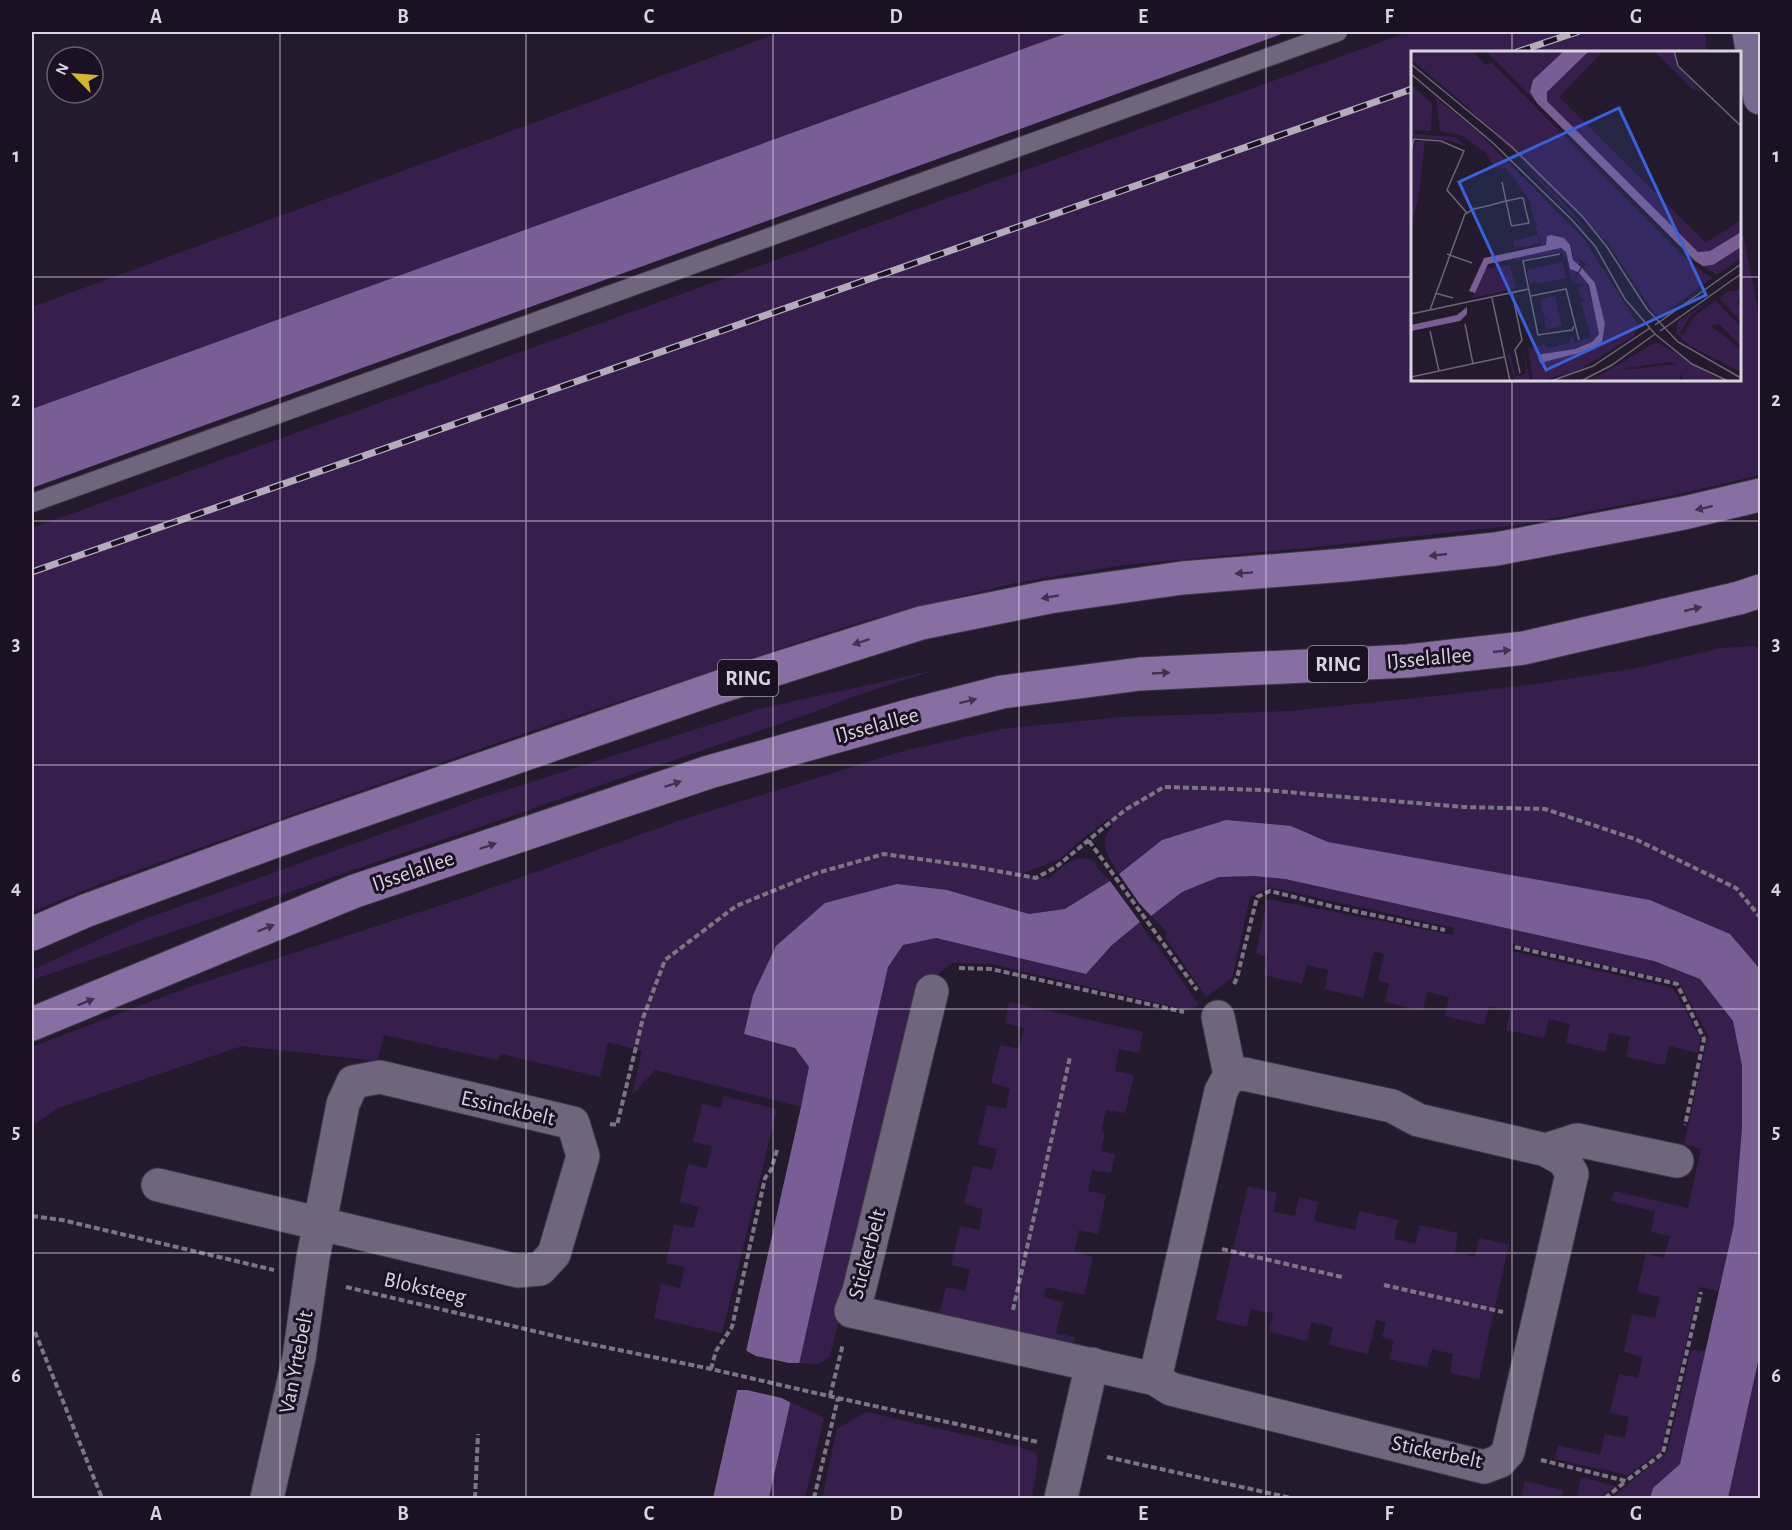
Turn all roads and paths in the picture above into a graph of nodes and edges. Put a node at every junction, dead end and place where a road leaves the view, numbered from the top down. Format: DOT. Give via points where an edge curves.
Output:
graph roads {
  1 [pos="1338,32"];
  2 [pos="1749,32"];
  3 [pos="1761,98"];
  4 [pos="1761,495"];
  5 [pos="32,503"];
  6 [pos="1761,591"];
  7 [pos="1089,841"];
  8 [pos="1761,917"];
  9 [pos="1445,930"];
  10 [pos="32,934"];
  11 [pos="1515,947"];
  12 [pos="932,992"];
  13 [pos="1218,1017"];
  14 [pos="32,1024"];
  15 [pos="1071,1057"];
  16 [pos="1230,1075"];
  17 [pos="573,1123"];
  18 [pos="777,1150"];
  19 [pos="1546,1150"];
  20 [pos="1677,1161"];
  21 [pos="158,1185"];
  22 [pos="32,1216"];
  23 [pos="321,1224"];
  24 [pos="1187,1241"];
  25 [pos="1342,1277"];
  26 [pos="310,1278"];
  27 [pos="1384,1285"];
  28 [pos="1701,1292"];
  29 [pos="851,1311"];
  30 [pos="1539,1321"];
  31 [pos="35,1332"];
  32 [pos="1005,1345"];
  33 [pos="1092,1364"];
  34 [pos="711,1369"];
  35 [pos="1155,1379"];
  36 [pos="812,1392"];
  37 [pos="830,1396"];
  38 [pos="838,1398"];
  39 [pos="477,1434"];
  40 [pos="1509,1452"];
  41 [pos="1626,1481"];
  42 [pos="102,1498"];
  43 [pos="267,1498"];
  44 [pos="475,1498"];
  45 [pos="813,1498"];
  46 [pos="1061,1498"];
  47 [pos="1605,1498"];
  1 -- 5 [label="lane"];
  2 -- 3 [label="main road"];
  4 -- 10 [label="main road, RING, one-way" via="1496,549 1182,578 1049,597 921,622 716,688 297,833"];
  14 -- 6 [label="main road, IJsselallee / RING, one-way" via="355,891 709,772 991,695 1140,674 1408,661 1524,648"];
  7 -- 8 [label="path" via="1125,810 1164,787 1545,809 1635,839 1736,888"];
  7 -- 13 [label="path"];
  7 -- 17 [label="path" via="1036,878 884,855 817,873 736,906 665,960 643,1018 617,1125"];
  9 -- 13 [label="path" via="1270,891 1257,897 1237,978"];
  11 -- 20 [label="path" via="1677,984 1704,1039"];
  12 -- 13 [label="path" via="937,979 956,967 991,969"];
  12 -- 29 [label="street, Stickerbelt"];
  13 -- 16 [label="street"];
  15 -- 32 [label="path"];
  16 -- 19 [label="street, Stickerbelt" via="1244,1074 1392,1106 1418,1120"];
  16 -- 24 [label="street" via="1221,1091"];
  17 -- 23 [label="street, Essinckbelt" via="380,1077 353,1082 343,1104"];
  17 -- 23 [label="street, Essinckbelt" via="583,1156 554,1254 540,1269 518,1271"];
  18 -- 34 [label="path" via="765,1178 732,1327 716,1351"];
  19 -- 20 [label="street" via="1577,1140"];
  19 -- 30 [label="street, Stickerbelt" via="1564,1160 1572,1174"];
  21 -- 23 [label="street, Essinckbelt"];
  22 -- 26 [label="path, Bloksteeg"];
  23 -- 26 [label="street, Van Yrtebelt"];
  24 -- 25 [label="path"];
  24 -- 35 [label="street"];
  26 -- 34 [label="path, Bloksteeg"];
  26 -- 43 [label="street, Van Yrtebelt" via="299,1358"];
  27 -- 30 [label="path"];
  28 -- 41 [label="path" via="1663,1453"];
  29 -- 32 [label="street, Stickerbelt"];
  29 -- 37 [label="path"];
  30 -- 40 [label="street, Stickerbelt"];
  31 -- 42 [label="path"];
  32 -- 33 [label="street, Stickerbelt"];
  33 -- 35 [label="street, Stickerbelt"];
  33 -- 46 [label="street"];
  34 -- 36 [label="path, Bloksteeg"];
  35 -- 40 [label="street, Stickerbelt" via="1171,1389 1484,1467 1500,1461"];
  38 -- 45 [label="path"];
  39 -- 44 [label="path"];
  40 -- 41 [label="path"];
  41 -- 47 [label="path"];
}
